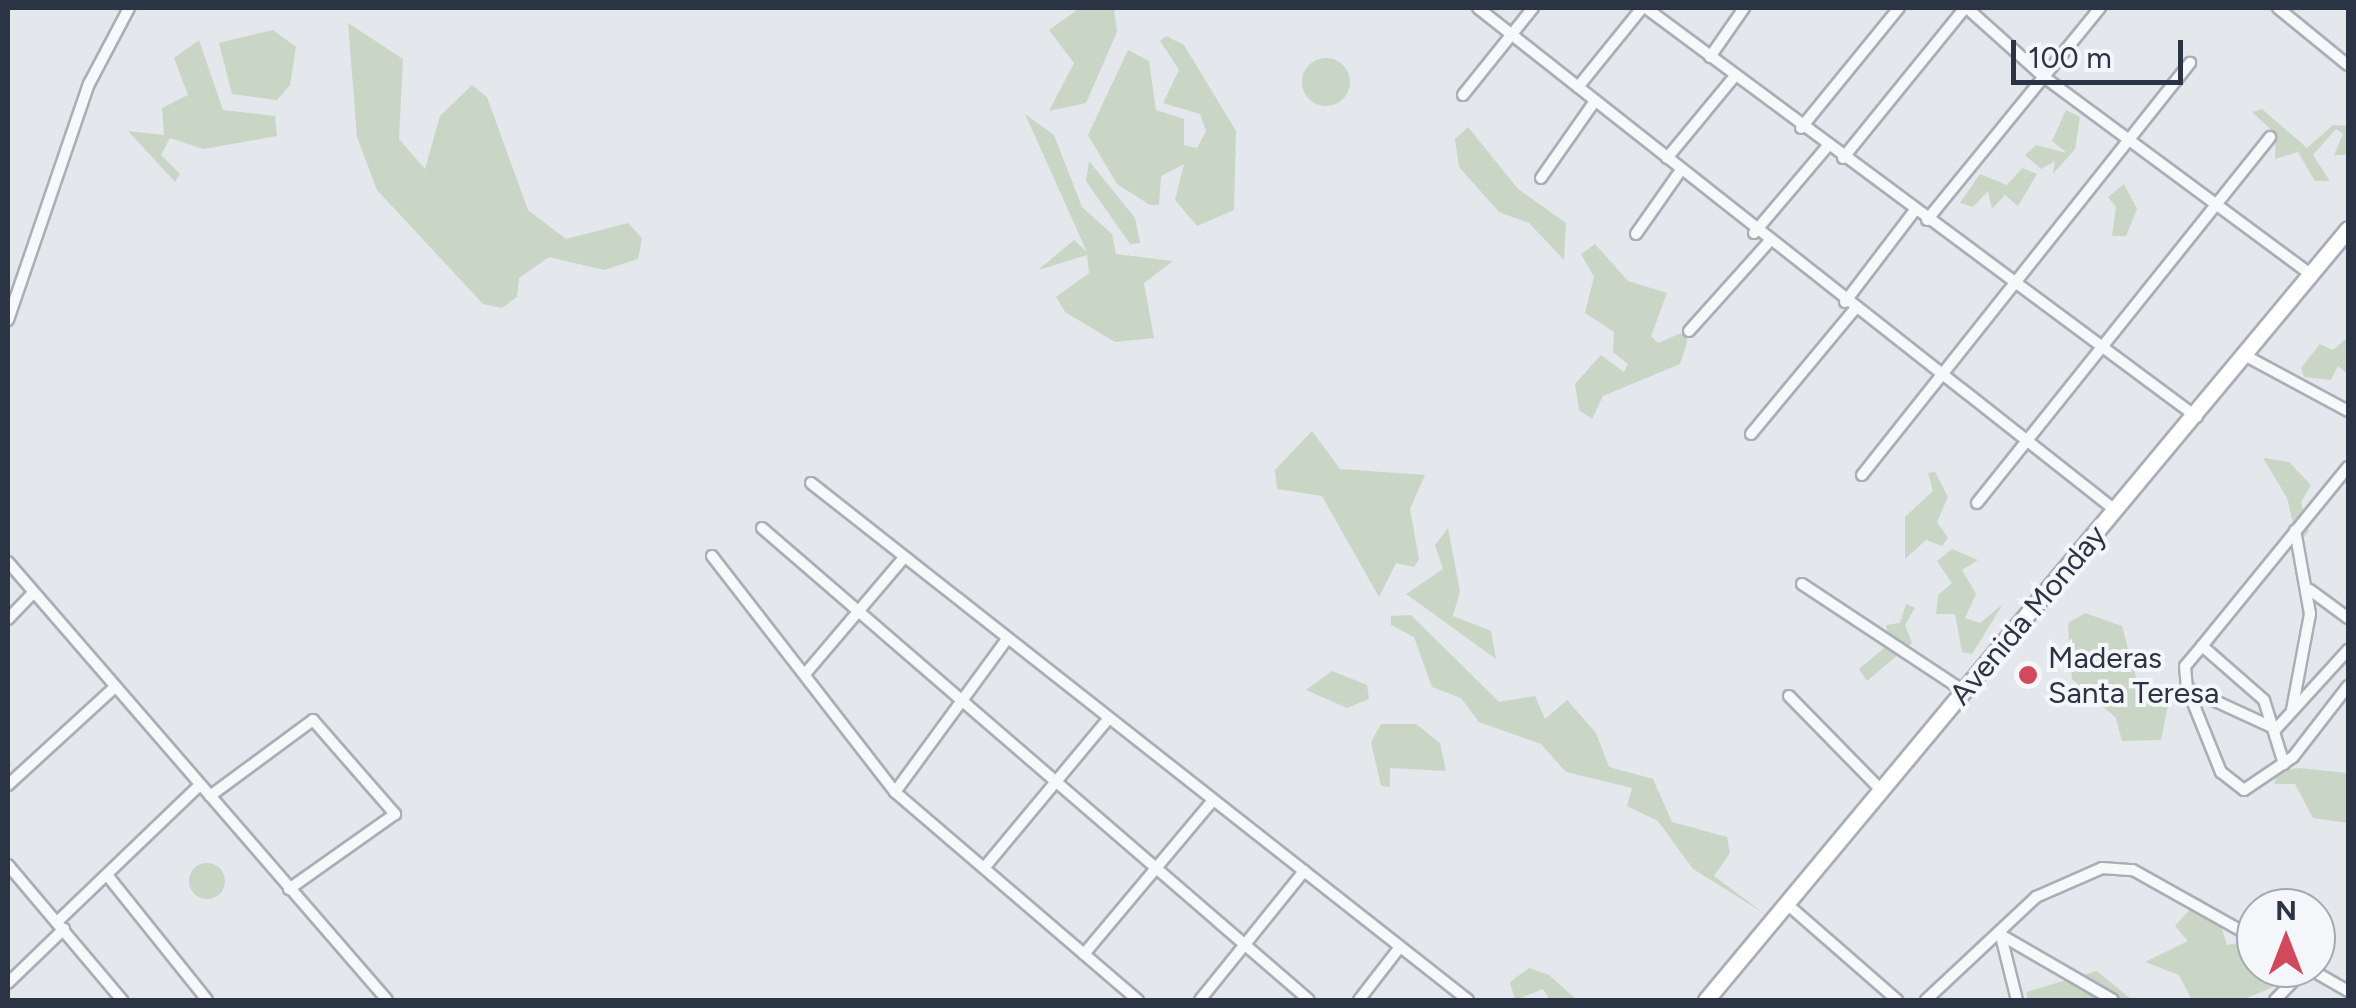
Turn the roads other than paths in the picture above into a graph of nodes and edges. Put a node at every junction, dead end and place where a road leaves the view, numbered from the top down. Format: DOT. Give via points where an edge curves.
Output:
graph roads {
  1 [pos="129,8"];
  2 [pos="1478,8"];
  3 [pos="1533,8"];
  4 [pos="1644,8"];
  5 [pos="1744,8"];
  6 [pos="1899,8"];
  7 [pos="1966,8"];
  8 [pos="2100,8"];
  9 [pos="2278,8"];
  10 [pos="1512,35"];
  11 [pos="1710,57"];
  12 [pos="2190,63"];
  13 [pos="2348,65"];
  14 [pos="2044,77"];
  15 [pos="1734,78"];
  16 [pos="1578,88"];
  17 [pos="1463,96"];
  18 [pos="1595,101"];
  19 [pos="1801,128"];
  20 [pos="2134,137"];
  21 [pos="2270,137"];
  22 [pos="1827,147"];
  23 [pos="1668,158"];
  24 [pos="1843,158"];
  25 [pos="1681,170"];
  26 [pos="1541,178"];
  27 [pos="2222,204"];
  28 [pos="1914,210"];
  29 [pos="1928,220"];
  30 [pos="2348,229"];
  31 [pos="1754,233"];
  32 [pos="1636,234"];
  33 [pos="1767,244"];
  34 [pos="2310,274"];
  35 [pos="2014,277"];
  36 [pos="11,298"];
  37 [pos="1850,306"];
  38 [pos="8,320"];
  39 [pos="1690,332"];
  40 [pos="2102,343"];
  41 [pos="2246,356"];
  42 [pos="1938,372"];
  43 [pos="2348,411"];
  44 [pos="2197,417"];
  45 [pos="1750,434"];
  46 [pos="2026,437"];
  47 [pos="2348,467"];
  48 [pos="1862,475"];
  49 [pos="811,483"];
  50 [pos="1977,503"];
  51 [pos="2115,510"];
  52 [pos="762,528"];
  53 [pos="2295,530"];
  54 [pos="712,556"];
  55 [pos="903,558"];
  56 [pos="8,562"];
  57 [pos="1802,584"];
  58 [pos="2310,590"];
  59 [pos="32,594"];
  60 [pos="859,611"];
  61 [pos="2348,618"];
  62 [pos="8,619"];
  63 [pos="1007,639"];
  64 [pos="2202,646"];
  65 [pos="2348,650"];
  66 [pos="806,674"];
  67 [pos="2348,686"];
  68 [pos="114,688"];
  69 [pos="2187,688"];
  70 [pos="1965,692"];
  71 [pos="1789,696"];
  72 [pos="962,700"];
  73 [pos="2292,710"];
  74 [pos="1109,718"];
  75 [pos="2276,729"];
  76 [pos="2284,764"];
  77 [pos="1056,782"];
  78 [pos="8,785"];
  79 [pos="200,785"];
  80 [pos="895,792"];
  81 [pos="1884,792"];
  82 [pos="210,796"];
  83 [pos="1213,800"];
  84 [pos="8,865"];
  85 [pos="984,868"];
  86 [pos="1156,868"];
  87 [pos="1304,872"];
  88 [pos="108,875"];
  89 [pos="289,889"];
  90 [pos="1788,904"];
  91 [pos="61,925"];
  92 [pos="2236,929"];
  93 [pos="2001,935"];
  94 [pos="1245,945"];
  95 [pos="1400,947"];
  96 [pos="1084,954"];
  97 [pos="8,984"];
  98 [pos="116,999"];
  99 [pos="207,1000"];
  100 [pos="387,1000"];
  101 [pos="1138,1000"];
  102 [pos="1200,1000"];
  103 [pos="1309,1000"];
  104 [pos="1359,1000"];
  105 [pos="1468,1000"];
  106 [pos="1706,1000"];
  107 [pos="1898,1000"];
  108 [pos="1926,1000"];
  109 [pos="2017,1000"];
  110 [pos="2113,1000"];
  1 -- 36 [label="street" via="88,84"];
  2 -- 10 [label="street"];
  3 -- 10 [label="street"];
  4 -- 11 [label="street"];
  4 -- 16 [label="street"];
  5 -- 11 [label="street"];
  6 -- 19 [label="street"];
  7 -- 14 [label="street"];
  7 -- 24 [label="street"];
  8 -- 14 [label="street"];
  9 -- 13 [label="street"];
  10 -- 16 [label="street"];
  10 -- 17 [label="street"];
  11 -- 15 [label="street"];
  12 -- 20 [label="street"];
  14 -- 20 [label="street"];
  14 -- 29 [label="street"];
  15 -- 19 [label="street"];
  15 -- 23 [label="street"];
  16 -- 18 [label="street"];
  18 -- 23 [label="street"];
  18 -- 26 [label="street"];
  19 -- 22 [label="street"];
  20 -- 27 [label="street"];
  20 -- 35 [label="street"];
  21 -- 27 [label="street"];
  22 -- 24 [label="street"];
  22 -- 31 [label="street"];
  23 -- 25 [label="street"];
  24 -- 28 [label="street"];
  25 -- 31 [label="street"];
  25 -- 32 [label="street"];
  27 -- 34 [label="street"];
  27 -- 40 [label="street"];
  28 -- 29 [label="street"];
  28 -- 37 [label="street"];
  29 -- 35 [label="street"];
  30 -- 34 [label="main road, Avenida Monday"];
  31 -- 33 [label="street"];
  33 -- 37 [label="street"];
  33 -- 39 [label="street"];
  34 -- 41 [label="main road, Avenida Monday"];
  35 -- 40 [label="street"];
  35 -- 42 [label="street"];
  36 -- 38 [label="street"];
  37 -- 42 [label="street"];
  37 -- 45 [label="street"];
  40 -- 44 [label="street"];
  40 -- 46 [label="street"];
  41 -- 43 [label="street"];
  41 -- 44 [label="main road, Avenida Monday"];
  42 -- 46 [label="street"];
  42 -- 48 [label="street"];
  44 -- 51 [label="main road, Avenida Monday"];
  46 -- 50 [label="street"];
  46 -- 51 [label="street"];
  47 -- 53 [label="street"];
  49 -- 55 [label="street"];
  51 -- 70 [label="main road, Avenida Monday"];
  52 -- 60 [label="street"];
  53 -- 58 [label="street"];
  53 -- 64 [label="street"];
  54 -- 66 [label="street"];
  55 -- 60 [label="street"];
  55 -- 63 [label="street"];
  56 -- 59 [label="street"];
  57 -- 70 [label="street"];
  58 -- 61 [label="street"];
  58 -- 73 [label="street"];
  59 -- 62 [label="street"];
  59 -- 68 [label="street"];
  60 -- 66 [label="street"];
  60 -- 72 [label="street"];
  63 -- 72 [label="street"];
  63 -- 74 [label="street"];
  64 -- 69 [label="street" via="2185,666"];
  64 -- 75 [label="street" via="2264,700"];
  65 -- 73 [label="street"];
  66 -- 80 [label="street"];
  67 -- 76 [label="street"];
  68 -- 78 [label="street"];
  68 -- 79 [label="street"];
  69 -- 75 [label="street"];
  69 -- 76 [label="street" via="2221,772 2244,790"];
  70 -- 81 [label="main road, Avenida Monday"];
  71 -- 81 [label="street"];
  72 -- 77 [label="street"];
  72 -- 80 [label="street"];
  73 -- 75 [label="street"];
  74 -- 77 [label="street"];
  74 -- 83 [label="street"];
  75 -- 76 [label="street"];
  77 -- 85 [label="street"];
  77 -- 86 [label="street"];
  79 -- 82 [label="street"];
  79 -- 88 [label="street"];
  80 -- 85 [label="street"];
  81 -- 90 [label="main road, Avenida Monday"];
  82 -- 89 [label="street"];
  82 -- 89 [label="street" via="313,720 395,814"];
  83 -- 86 [label="street"];
  83 -- 87 [label="street"];
  84 -- 91 [label="street"];
  85 -- 96 [label="street"];
  86 -- 94 [label="street"];
  86 -- 96 [label="street"];
  87 -- 94 [label="street"];
  87 -- 95 [label="street"];
  88 -- 91 [label="street"];
  88 -- 99 [label="street"];
  89 -- 100 [label="street"];
  90 -- 106 [label="main road, Avenida Monday"];
  90 -- 107 [label="street"];
  91 -- 97 [label="street"];
  91 -- 98 [label="street"];
  92 -- 93 [label="street" via="2119,868 2045,891"];
  93 -- 108 [label="street"];
  93 -- 109 [label="street"];
  93 -- 110 [label="street"];
  94 -- 102 [label="street"];
  94 -- 103 [label="street"];
  95 -- 104 [label="street"];
  95 -- 105 [label="street"];
  96 -- 101 [label="street"];
}
